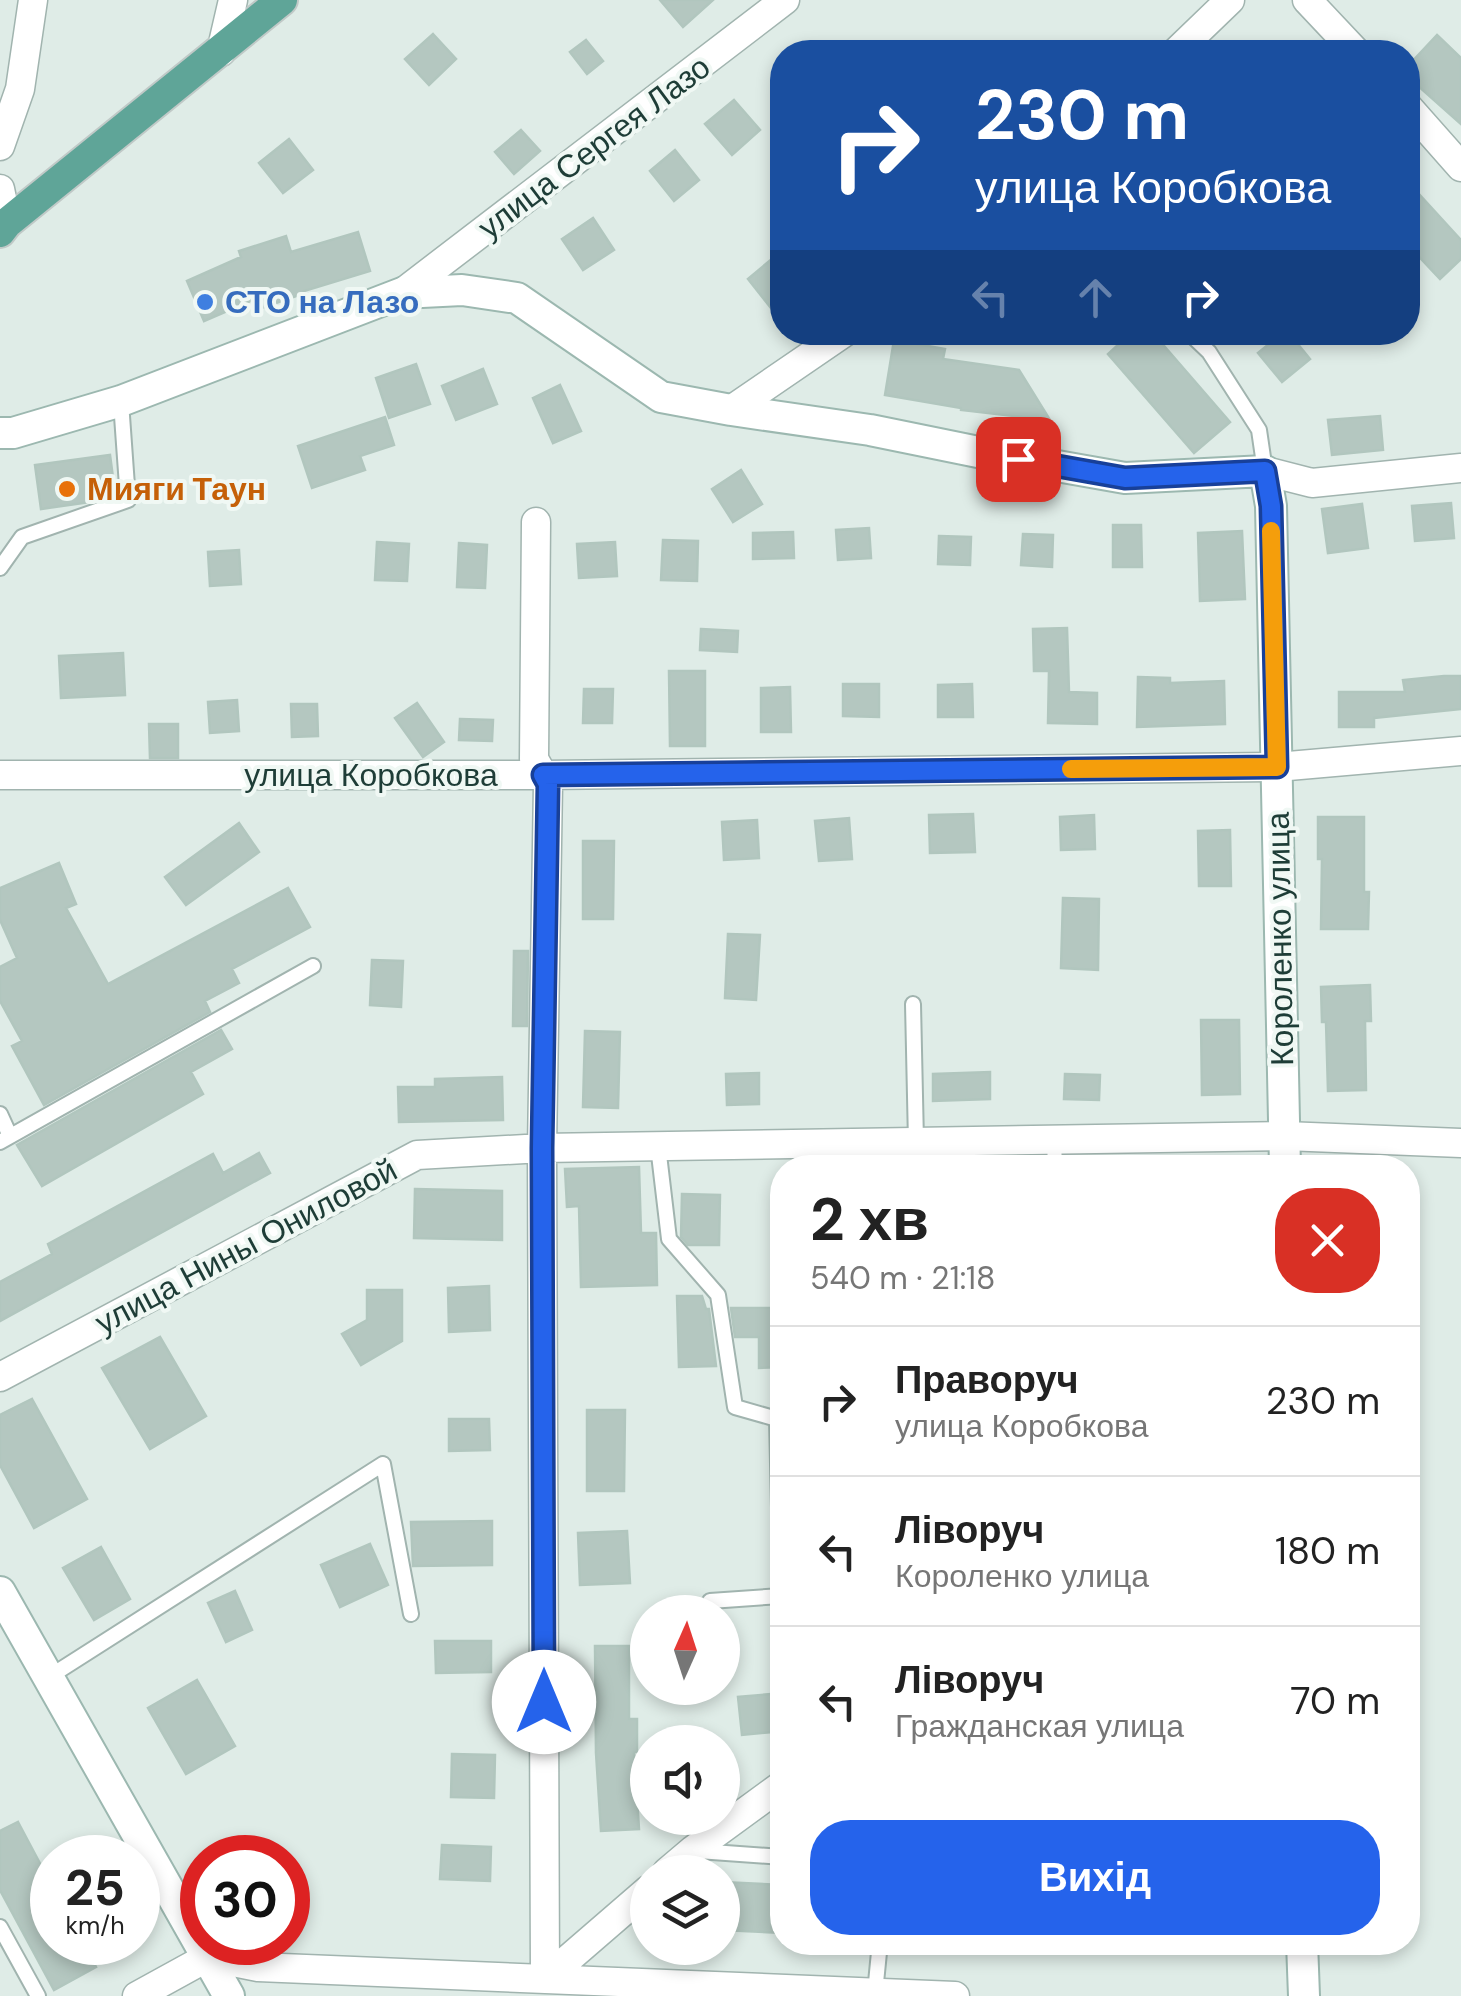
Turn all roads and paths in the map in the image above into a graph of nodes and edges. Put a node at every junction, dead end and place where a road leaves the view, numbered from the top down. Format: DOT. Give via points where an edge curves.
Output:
graph roads {
  1 [pos="34,0"];
  2 [pos="233,0"];
  3 [pos="282,0"];
  4 [pos="785,0"];
  5 [pos="1230,0"];
  6 [pos="1307,0"];
  7 [pos="1188,40"];
  8 [pos="1345,40"];
  9 [pos="221,52"];
  10 [pos="1420,121"];
  11 [pos="0,146"];
  12 [pos="1461,167"];
  13 [pos="0,189"];
  14 [pos="4,227"];
  15 [pos="402,293"];
  16 [pos="826,345"];
  17 [pos="1202,345"];
  18 [pos="121,401"];
  19 [pos="731,410"];
  20 [pos="0,433"];
  21 [pos="1461,468"];
  22 [pos="1265,471"];
  23 [pos="536,522"];
  24 [pos="0,568"];
  25 [pos="1461,752"];
  26 [pos="1277,767"];
  27 [pos="0,775"];
  28 [pos="543,775"];
  29 [pos="314,966"];
  30 [pos="913,1004"];
  31 [pos="0,1114"];
  32 [pos="1284,1136"];
  33 [pos="5,1139"];
  34 [pos="1461,1143"];
  35 [pos="658,1146"];
  36 [pos="542,1148"];
  37 [pos="924,1150"];
  38 [pos="1055,1154"];
  39 [pos="1285,1155"];
  40 [pos="0,1377"];
  41 [pos="770,1417"];
  42 [pos="770,1597"];
  43 [pos="740,1598"];
  44 [pos="4,1608"];
  45 [pos="411,1614"];
  46 [pos="49,1677"];
  47 [pos="770,1794"];
  48 [pos="692,1850"];
  49 [pos="686,1855"];
  50 [pos="770,1856"];
  51 [pos="630,1905"];
  52 [pos="180,1908"];
  53 [pos="0,1926"];
  54 [pos="879,1955"];
  55 [pos="1302,1955"];
  56 [pos="193,1965"];
  57 [pos="212,1965"];
  58 [pos="248,1965"];
  59 [pos="544,1979"];
  60 [pos="875,1993"];
  61 [pos="38,1996"];
  62 [pos="137,1996"];
  63 [pos="229,1996"];
  64 [pos="955,1996"];
  65 [pos="1304,1996"];
  1 -- 11 [label="street" via="20,89"];
  2 -- 9 [label="street"];
  3 -- 9 [label="main road"];
  4 -- 15 [label="street, улица Сергея Лазо"];
  5 -- 7 [label="street"];
  6 -- 8 [label="street"];
  9 -- 14 [label="main road"];
  10 -- 12 [label="street"];
  13 -- 14 [label="street"];
  15 -- 18 [label="street"];
  15 -- 19 [label="street" via="462,290 516,298 661,397"];
  16 -- 19 [label="street"];
  17 -- 22 [label="lane" via="1259,430"];
  18 -- 20 [label="street"];
  18 -- 24 [label="lane" via="128,500 22,537"];
  19 -- 22 [label="street" via="1125,478"];
  21 -- 22 [label="street" via="1312,482"];
  22 -- 26 [label="street, Короленко улица"];
  23 -- 28 [label="street" via="534,759"];
  25 -- 26 [label="street, улица Коробкова"];
  26 -- 28 [label="street, улица Коробкова"];
  26 -- 32 [label="street, Короленко улица"];
  27 -- 28 [label="street, улица Коробкова"];
  28 -- 36 [label="street" via="548,784"];
  29 -- 33 [label="lane"];
  30 -- 37 [label="lane"];
  31 -- 33 [label="lane"];
  32 -- 34 [label="street, улица Нины Ониловой"];
  32 -- 38 [label="street, улица Нины Ониловой"];
  32 -- 39 [label="street, Короленко улица"];
  35 -- 36 [label="street, улица Нины Ониловой"];
  35 -- 37 [label="street, улица Нины Ониловой"];
  35 -- 41 [label="lane" via="669,1239 718,1295 736,1407"];
  36 -- 40 [label="street, улица Нины Ониловой" via="417,1156"];
  36 -- 59 [label="street"];
  37 -- 38 [label="street, улица Нины Ониловой"];
  42 -- 43 [label="lane"];
  44 -- 46 [label="street"];
  45 -- 46 [label="lane" via="383,1464"];
  46 -- 52 [label="street"];
  47 -- 48 [label="street"];
  48 -- 49 [label="street"];
  48 -- 50 [label="lane"];
  51 -- 59 [label="street"];
  53 -- 61 [label="lane"];
  54 -- 60 [label="lane"];
  55 -- 65 [label="street"];
  56 -- 62 [label="street"];
  57 -- 63 [label="street"];
  58 -- 59 [label="street"];
  59 -- 60 [label="street"];
  60 -- 64 [label="street"];
}
